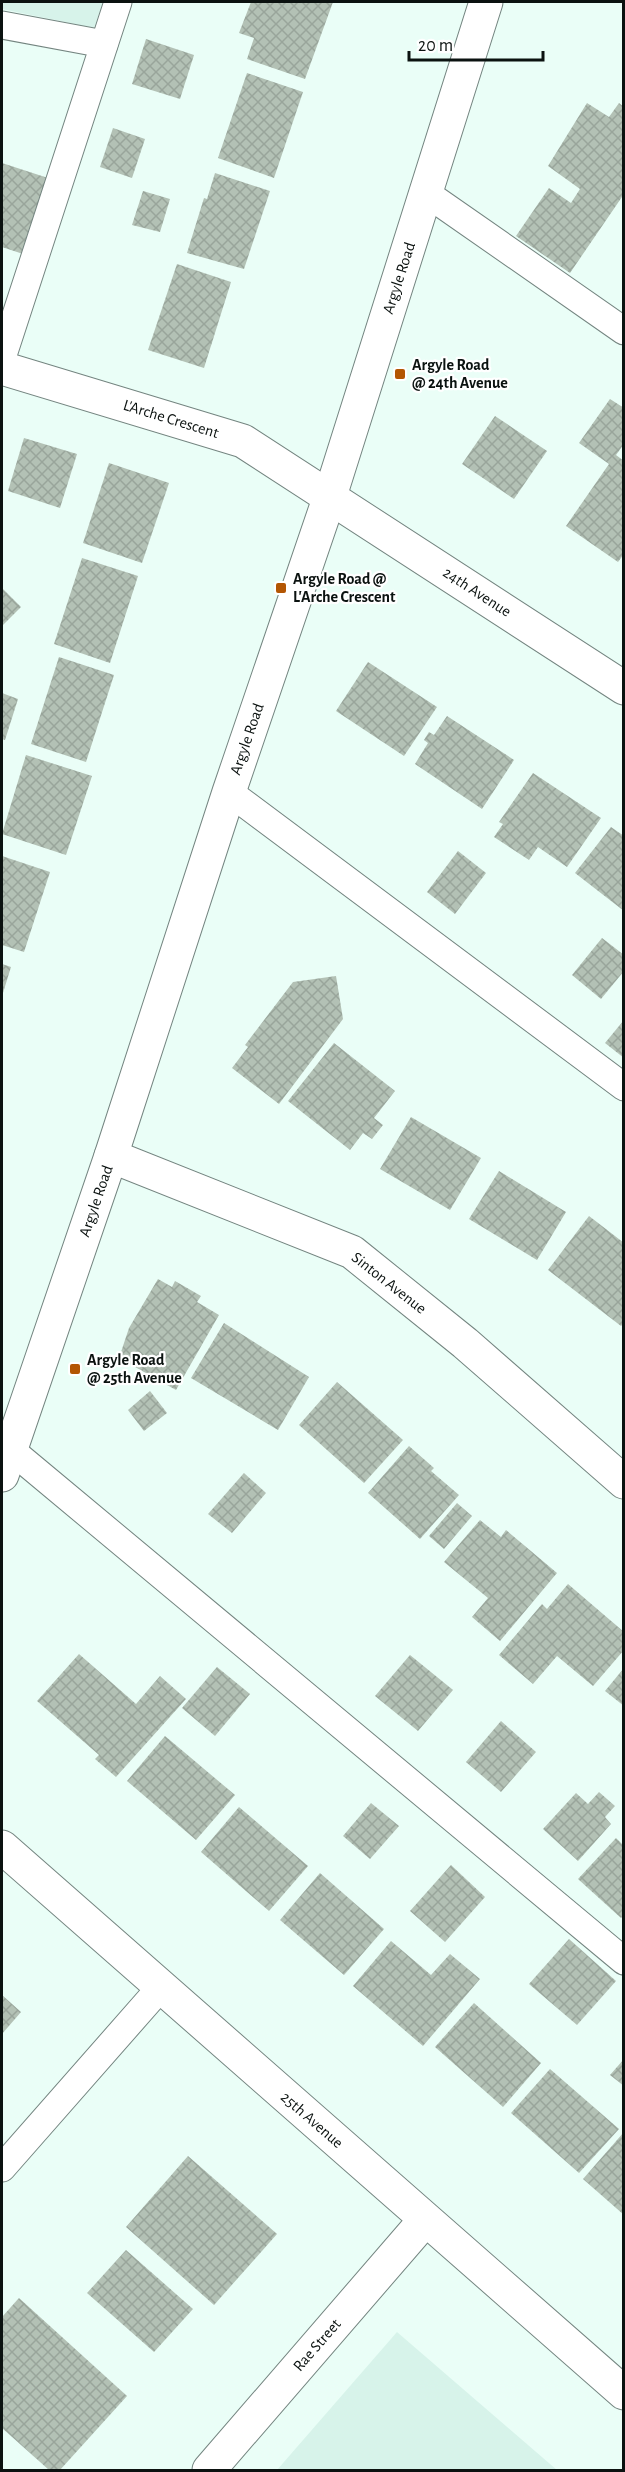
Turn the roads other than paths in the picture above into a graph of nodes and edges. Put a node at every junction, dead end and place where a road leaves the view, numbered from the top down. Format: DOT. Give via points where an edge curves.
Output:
graph roads {
  1 [pos="118,2"];
  2 [pos="486,2"];
  3 [pos="2,25"];
  4 [pos="104,44"];
  5 [pos="426,193"];
  6 [pos="624,331"];
  7 [pos="2,358"];
  8 [pos="2,368"];
  9 [pos="330,496"];
  10 [pos="624,688"];
  11 [pos="229,792"];
  12 [pos="624,1087"];
  13 [pos="111,1156"];
  14 [pos="6,1462"];
  15 [pos="624,1482"];
  16 [pos="2,1847"];
  17 [pos="624,1961"];
  18 [pos="160,1987"];
  19 [pos="2,2168"];
  20 [pos="425,2220"];
  21 [pos="624,2393"];
  22 [pos="209,2470"];
  1 -- 4 [label="lane"];
  2 -- 5 [label="street, Argyle Road"];
  3 -- 4 [label="lane"];
  4 -- 7 [label="lane"];
  5 -- 6 [label="lane"];
  5 -- 9 [label="street, Argyle Road"];
  8 -- 9 [label="street, L'Arche Crescent" via="243,441"];
  9 -- 10 [label="street, 24th Avenue"];
  9 -- 11 [label="street, Argyle Road"];
  11 -- 12 [label="lane"];
  11 -- 13 [label="street, Argyle Road"];
  13 -- 14 [label="street, Argyle Road"];
  13 -- 15 [label="street, Sinton Avenue" via="352,1252 465,1343"];
  14 -- 17 [label="lane"];
  16 -- 18 [label="street, 25th Avenue"];
  18 -- 19 [label="lane"];
  18 -- 20 [label="street, 25th Avenue"];
  20 -- 21 [label="street, 25th Avenue"];
  20 -- 22 [label="street, Rae Street"];
}
